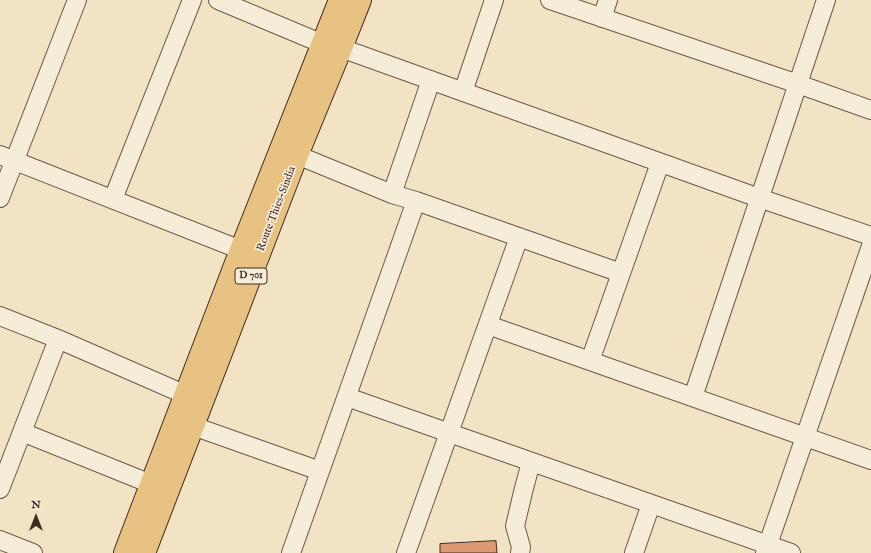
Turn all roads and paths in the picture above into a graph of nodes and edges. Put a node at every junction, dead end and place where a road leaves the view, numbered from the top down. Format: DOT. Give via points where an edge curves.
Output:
graph roads {
  1 [pos="77,0"];
  2 [pos="192,0"];
  3 [pos="218,0"];
  4 [pos="340,0"];
  5 [pos="360,0"];
  6 [pos="494,0"];
  7 [pos="550,0"];
  8 [pos="608,0"];
  9 [pos="826,0"];
  10 [pos="602,18"];
  11 [pos="332,46"];
  12 [pos="431,80"];
  13 [pos="798,84"];
  14 [pos="463,92"];
  15 [pos="871,110"];
  16 [pos="297,155"];
  17 [pos="7,158"];
  18 [pos="660,163"];
  19 [pos="392,194"];
  20 [pos="0,198"];
  21 [pos="760,198"];
  22 [pos="113,199"];
  23 [pos="416,201"];
  24 [pos="871,236"];
  25 [pos="519,237"];
  26 [pos="871,246"];
  27 [pos="242,250"];
  28 [pos="621,273"];
  29 [pos="0,316"];
  30 [pos="488,325"];
  31 [pos="58,339"];
  32 [pos="590,361"];
  33 [pos="186,395"];
  34 [pos="347,397"];
  35 [pos="693,397"];
  36 [pos="193,426"];
  37 [pos="22,432"];
  38 [pos="449,433"];
  39 [pos="805,436"];
  40 [pos="871,460"];
  41 [pos="531,462"];
  42 [pos="320,471"];
  43 [pos="151,484"];
  44 [pos="0,489"];
  45 [pos="651,504"];
  46 [pos="0,540"];
  47 [pos="766,549"];
  48 [pos="33,553"];
  49 [pos="124,553"];
  50 [pos="144,553"];
  51 [pos="291,553"];
  52 [pos="406,553"];
  53 [pos="520,553"];
  54 [pos="634,553"];
  55 [pos="791,553"];
  1 -- 17 [label="street"];
  2 -- 22 [label="street"];
  3 -- 11 [label="street"];
  4 -- 11 [label="main road, Route Thies-Sindia / D 701"];
  5 -- 11 [label="main road, Route Thies-Sindia / D 701"];
  6 -- 14 [label="street"];
  7 -- 10 [label="street"];
  8 -- 10 [label="street"];
  9 -- 13 [label="street"];
  10 -- 13 [label="street"];
  11 -- 12 [label="street"];
  11 -- 16 [label="main road, Route Thies-Sindia / D 701"];
  11 -- 27 [label="main road, Route Thies-Sindia / D 701"];
  12 -- 14 [label="street"];
  12 -- 19 [label="street"];
  13 -- 15 [label="street"];
  13 -- 21 [label="street"];
  14 -- 18 [label="street"];
  16 -- 19 [label="street"];
  16 -- 36 [label="main road, Route Thies-Sindia / D 701"];
  17 -- 20 [label="street"];
  17 -- 22 [label="street"];
  18 -- 21 [label="street"];
  18 -- 28 [label="street"];
  19 -- 23 [label="street"];
  21 -- 24 [label="street"];
  21 -- 35 [label="street"];
  22 -- 27 [label="street"];
  23 -- 25 [label="street"];
  23 -- 34 [label="street"];
  25 -- 28 [label="street"];
  25 -- 30 [label="street"];
  26 -- 39 [label="street"];
  27 -- 33 [label="main road, Route Thies-Sindia / D 701"];
  28 -- 32 [label="street"];
  29 -- 31 [label="street"];
  30 -- 32 [label="street"];
  30 -- 38 [label="street"];
  31 -- 33 [label="street"];
  31 -- 37 [label="street"];
  32 -- 35 [label="street"];
  33 -- 43 [label="main road, Route Thies-Sindia / D 701"];
  34 -- 38 [label="street"];
  34 -- 42 [label="street"];
  35 -- 39 [label="street"];
  36 -- 42 [label="street"];
  36 -- 50 [label="main road, Route Thies-Sindia / D 701"];
  37 -- 43 [label="street"];
  37 -- 44 [label="street"];
  38 -- 41 [label="street"];
  38 -- 52 [label="street"];
  39 -- 40 [label="street"];
  39 -- 47 [label="street"];
  41 -- 45 [label="street"];
  41 -- 53 [label="street" via="515,526 521,547"];
  42 -- 51 [label="street"];
  43 -- 49 [label="main road, Route Thies-Sindia / D 701"];
  45 -- 47 [label="street"];
  45 -- 54 [label="street"];
  46 -- 48 [label="street"];
  47 -- 55 [label="street"];
}
